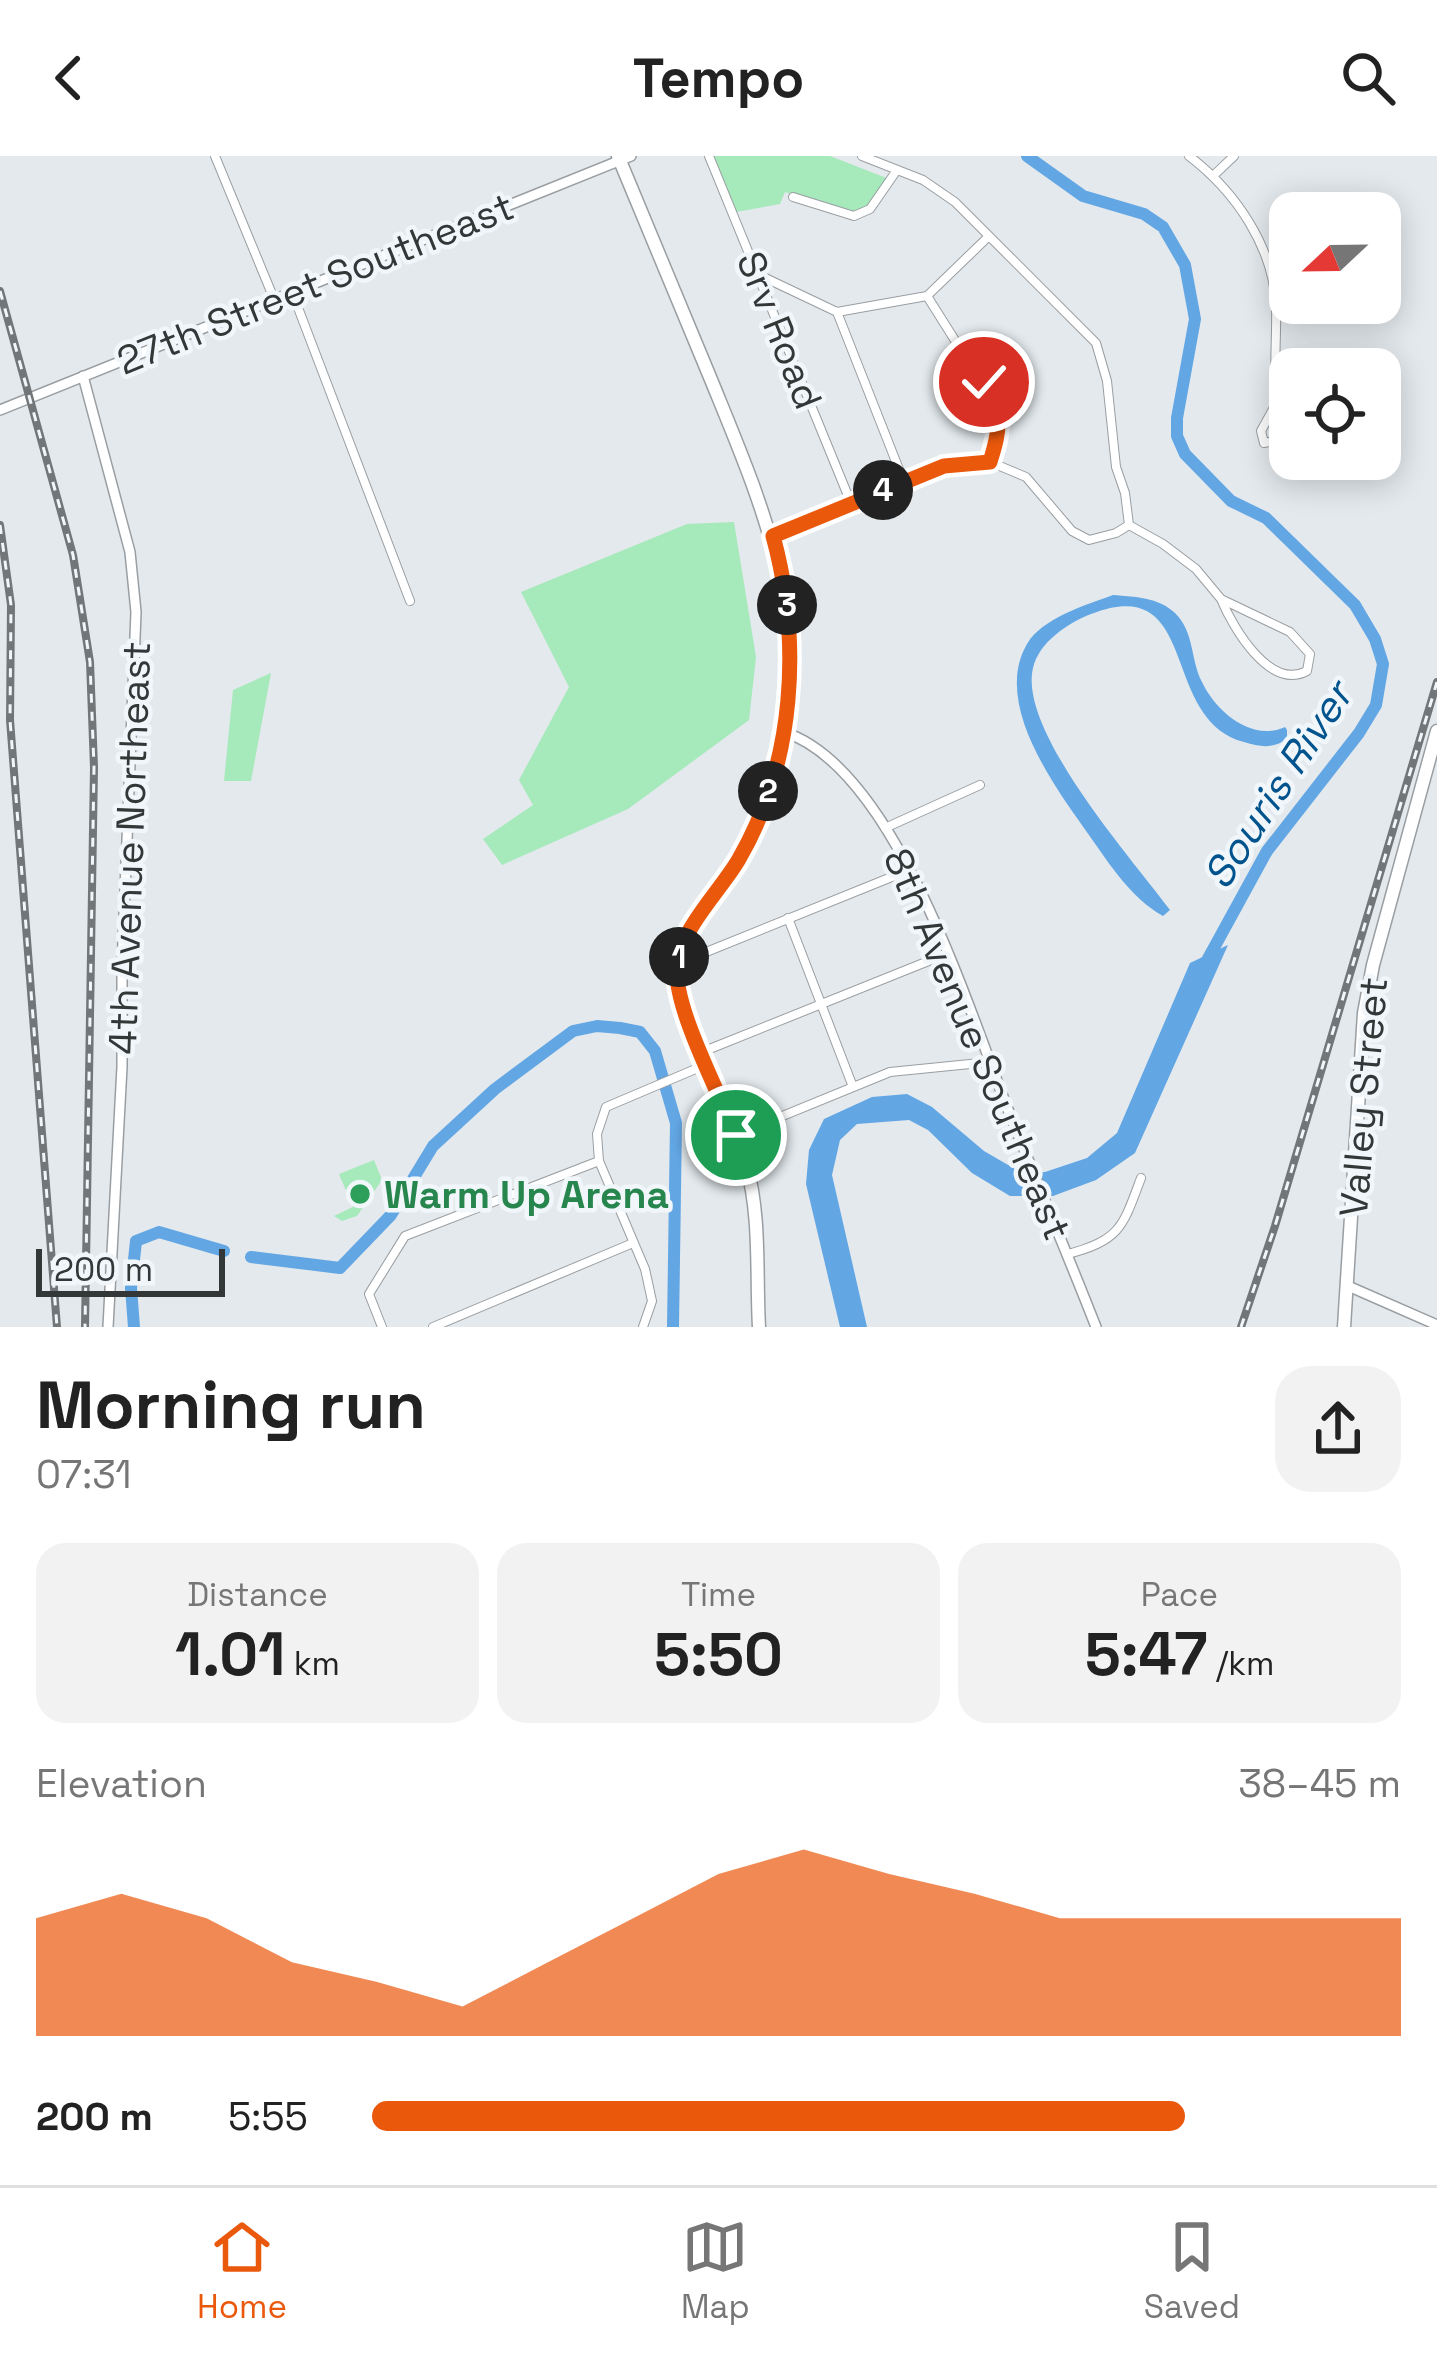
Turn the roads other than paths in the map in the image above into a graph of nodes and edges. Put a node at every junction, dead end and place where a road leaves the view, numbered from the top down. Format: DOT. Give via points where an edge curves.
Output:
graph roads {
  1 [pos="215,156"];
  2 [pos="709,156"];
  3 [pos="862,156"];
  4 [pos="1189,156"];
  5 [pos="1234,156"];
  6 [pos="623,158"];
  7 [pos="897,170"];
  8 [pos="1214,175"];
  9 [pos="793,197"];
  10 [pos="989,236"];
  11 [pos="758,274"];
  12 [pos="292,292"];
  13 [pos="927,296"];
  14 [pos="274,299"];
  15 [pos="836,312"];
  16 [pos="1276,348"];
  17 [pos="83,376"];
  18 [pos="0,410"];
  19 [pos="1269,416"];
  20 [pos="1269,441"];
  21 [pos="990,462"];
  22 [pos="904,482"];
  23 [pos="851,503"];
  24 [pos="1129,525"];
  25 [pos="773,536"];
  26 [pos="1221,599"];
  27 [pos="410,601"];
  28 [pos="1437,731"];
  29 [pos="784,732"];
  30 [pos="774,771"];
  31 [pos="980,785"];
  32 [pos="770,787"];
  33 [pos="885,828"];
  34 [pos="910,870"];
  35 [pos="788,918"];
  36 [pos="946,954"];
  37 [pos="677,964"];
  38 [pos="821,1004"];
  39 [pos="704,1058"];
  40 [pos="990,1063"];
  41 [pos="853,1087"];
  42 [pos="736,1135"];
  43 [pos="599,1161"];
  44 [pos="1141,1178"];
  45 [pos="634,1243"];
  46 [pos="1068,1254"];
  47 [pos="1348,1286"];
  48 [pos="1437,1325"];
  49 [pos="108,1327"];
  50 [pos="382,1327"];
  51 [pos="433,1327"];
  52 [pos="643,1327"];
  53 [pos="759,1327"];
  54 [pos="1096,1327"];
  55 [pos="1344,1327"];
  1 -- 14 [label="street"];
  2 -- 11 [label="street, Srv Road"];
  3 -- 7 [label="street"];
  4 -- 8 [label="street"];
  5 -- 8 [label="street"];
  6 -- 12 [label="street, 27th Street Southeast"];
  6 -- 25 [label="main road"];
  7 -- 9 [label="street" via="870,209 854,216"];
  7 -- 10 [label="street" via="955,202"];
  8 -- 16 [label="street" via="1252,226 1272,280"];
  10 -- 13 [label="street"];
  10 -- 24 [label="street" via="1096,343"];
  11 -- 15 [label="street"];
  11 -- 23 [label="street, Srv Road"];
  12 -- 14 [label="street, 27th Street Southeast"];
  12 -- 27 [label="street"];
  13 -- 15 [label="street"];
  13 -- 21 [label="street" via="997,407 1000,432"];
  14 -- 17 [label="street, 27th Street Southeast"];
  15 -- 22 [label="street"];
  17 -- 18 [label="street, 27th Street Southeast"];
  17 -- 49 [label="street, 4th Avenue Northeast" via="130,552 136,612"];
  19 -- 20 [label="street" via="1261,431"];
  21 -- 22 [label="street" via="944,466"];
  21 -- 24 [label="street" via="1026,477 1089,540"];
  22 -- 23 [label="street"];
  23 -- 25 [label="street"];
  24 -- 26 [label="street" via="1196,569"];
  25 -- 29 [label="main road" via="790,631"];
  26 -- 26 [label="street" via="1291,632 1310,654 1307,670 1287,675 1256,654"];
  28 -- 47 [label="main road, Valley Street" via="1364,1013"];
  29 -- 30 [label="main road"];
  29 -- 33 [label="street, 8th Avenue Southeast" via="832,760"];
  30 -- 32 [label="main road"];
  30 -- 37 [label="main road" via="742,854"];
  31 -- 33 [label="street"];
  33 -- 34 [label="street, 8th Avenue Southeast"];
  34 -- 35 [label="street"];
  34 -- 36 [label="street, 8th Avenue Southeast"];
  35 -- 37 [label="street"];
  35 -- 38 [label="street"];
  36 -- 38 [label="street"];
  36 -- 40 [label="street, 8th Avenue Southeast"];
  37 -- 39 [label="main road"];
  38 -- 39 [label="street"];
  38 -- 41 [label="street"];
  39 -- 42 [label="main road"];
  39 -- 43 [label="street" via="606,1107"];
  40 -- 41 [label="street" via="890,1072"];
  40 -- 46 [label="street, 8th Avenue Southeast"];
  41 -- 42 [label="street"];
  42 -- 53 [label="main road" via="752,1196"];
  43 -- 45 [label="street"];
  43 -- 50 [label="street" via="405,1236 369,1294"];
  44 -- 46 [label="street" via="1113,1238"];
  45 -- 51 [label="street"];
  45 -- 52 [label="street" via="652,1301"];
  46 -- 54 [label="street, 8th Avenue Southeast"];
  47 -- 48 [label="street"];
  47 -- 55 [label="main road, Valley Street"];
}
